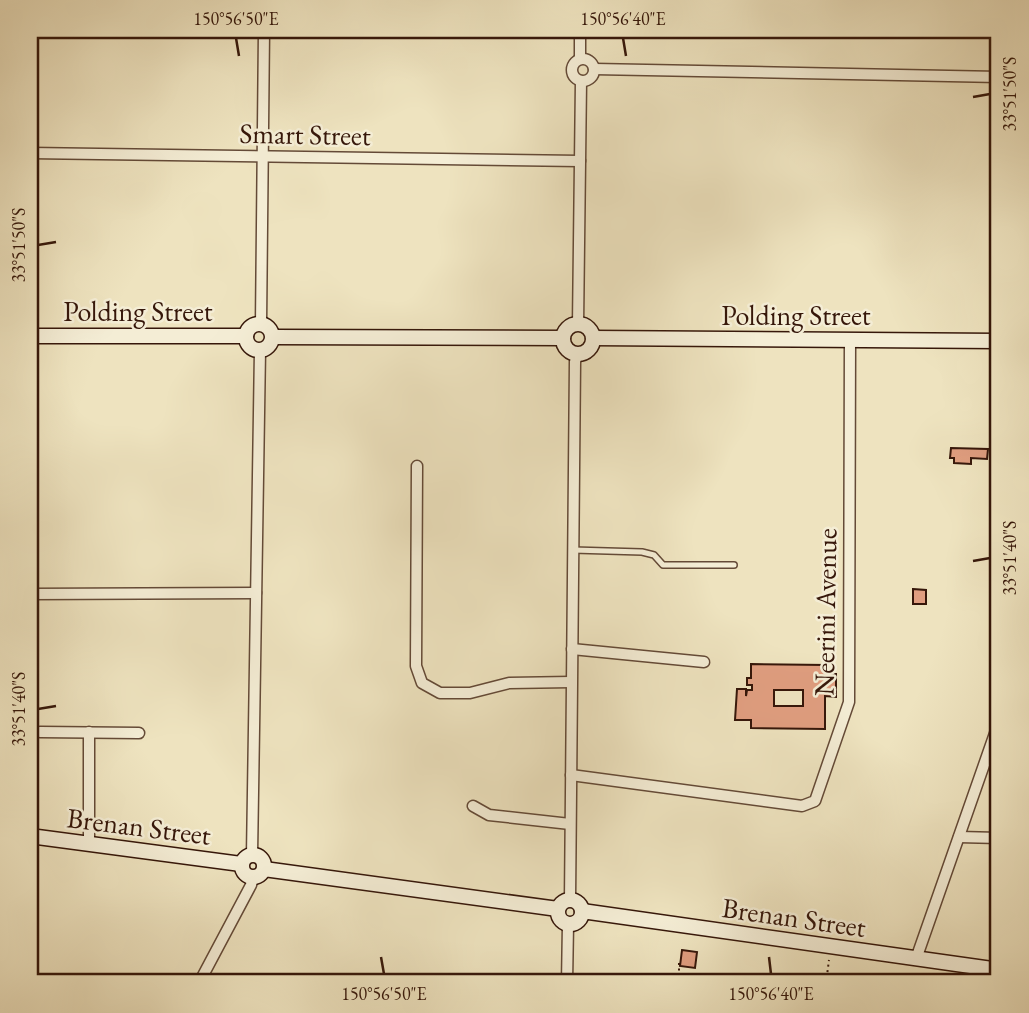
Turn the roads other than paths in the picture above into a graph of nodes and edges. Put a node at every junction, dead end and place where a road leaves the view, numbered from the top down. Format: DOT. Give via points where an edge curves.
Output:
graph roads {
  1 [pos="264,30"];
  2 [pos="580,30"];
  3 [pos="580,59"];
  4 [pos="594,69"];
  5 [pos="999,77"];
  6 [pos="580,81"];
  7 [pos="30,153"];
  8 [pos="263,156"];
  9 [pos="580,161"];
  10 [pos="261,324"];
  11 [pos="578,325"];
  12 [pos="30,336"];
  13 [pos="246,336"];
  14 [pos="272,337"];
  15 [pos="563,338"];
  16 [pos="593,338"];
  17 [pos="850,340"];
  18 [pos="999,341"];
  19 [pos="260,350"];
  20 [pos="578,354"];
  21 [pos="417,466"];
  22 [pos="573,550"];
  23 [pos="734,565"];
  24 [pos="256,593"];
  25 [pos="30,594"];
  26 [pos="572,649"];
  27 [pos="704,663"];
  28 [pos="572,682"];
  29 [pos="999,722"];
  30 [pos="40,732"];
  31 [pos="89,732"];
  32 [pos="139,733"];
  33 [pos="571,775"];
  34 [pos="473,806"];
  35 [pos="570,824"];
  36 [pos="30,836"];
  37 [pos="959,837"];
  38 [pos="999,838"];
  39 [pos="89,845"];
  40 [pos="247,859"];
  41 [pos="258,873"];
  42 [pos="570,900"];
  43 [pos="558,909"];
  44 [pos="582,911"];
  45 [pos="568,923"];
  46 [pos="916,959"];
  47 [pos="999,970"];
  48 [pos="199,983"];
  49 [pos="567,983"];
  1 -- 8 [label="street"];
  2 -- 3 [label="street"];
  3 -- 4 [label="street" via="589,61"];
  3 -- 6 [label="street" via="572,70"];
  4 -- 5 [label="street"];
  4 -- 6 [label="street" via="590,78"];
  6 -- 9 [label="street"];
  7 -- 8 [label="street, Smart Street"];
  8 -- 9 [label="street, Smart Street"];
  8 -- 10 [label="street"];
  9 -- 11 [label="street"];
  10 -- 13 [label="main road" via="251,327"];
  10 -- 14 [label="main road" via="269,328"];
  11 -- 15 [label="main road" via="568,328"];
  11 -- 16 [label="main road" via="588,328"];
  12 -- 13 [label="main road, Polding Street"];
  13 -- 19 [label="main road" via="250,346"];
  14 -- 15 [label="main road"];
  14 -- 19 [label="main road" via="269,346"];
  15 -- 20 [label="main road" via="566,349"];
  16 -- 17 [label="main road, Polding Street"];
  16 -- 20 [label="main road" via="589,350"];
  17 -- 18 [label="main road, Polding Street"];
  17 -- 33 [label="street, Neerini Avenue" via="849,702 815,801 802,806"];
  19 -- 24 [label="street"];
  20 -- 22 [label="street"];
  21 -- 28 [label="street" via="416,666 422,683 440,693 470,693 509,683"];
  22 -- 23 [label="lane" via="642,552 654,555 663,565"];
  22 -- 26 [label="street"];
  24 -- 25 [label="street"];
  24 -- 40 [label="street"];
  26 -- 27 [label="street"];
  26 -- 28 [label="street"];
  28 -- 33 [label="street"];
  29 -- 37 [label="street"];
  30 -- 31 [label="street"];
  31 -- 32 [label="street"];
  31 -- 39 [label="street"];
  33 -- 35 [label="street"];
  34 -- 35 [label="street" via="489,815"];
  35 -- 42 [label="street"];
  36 -- 39 [label="main road, Brenan Street"];
  37 -- 38 [label="street"];
  37 -- 46 [label="street"];
  39 -- 40 [label="main road, Brenan Street"];
  40 -- 41 [label="main road" via="244,870"];
  41 -- 43 [label="main road"];
  41 -- 48 [label="street"];
  42 -- 43 [label="main road"];
  42 -- 44 [label="main road"];
  43 -- 45 [label="main road"];
  44 -- 45 [label="main road" via="577,921"];
  44 -- 46 [label="main road, Brenan Street"];
  45 -- 49 [label="street"];
  46 -- 47 [label="main road, Brenan Street"];
}
